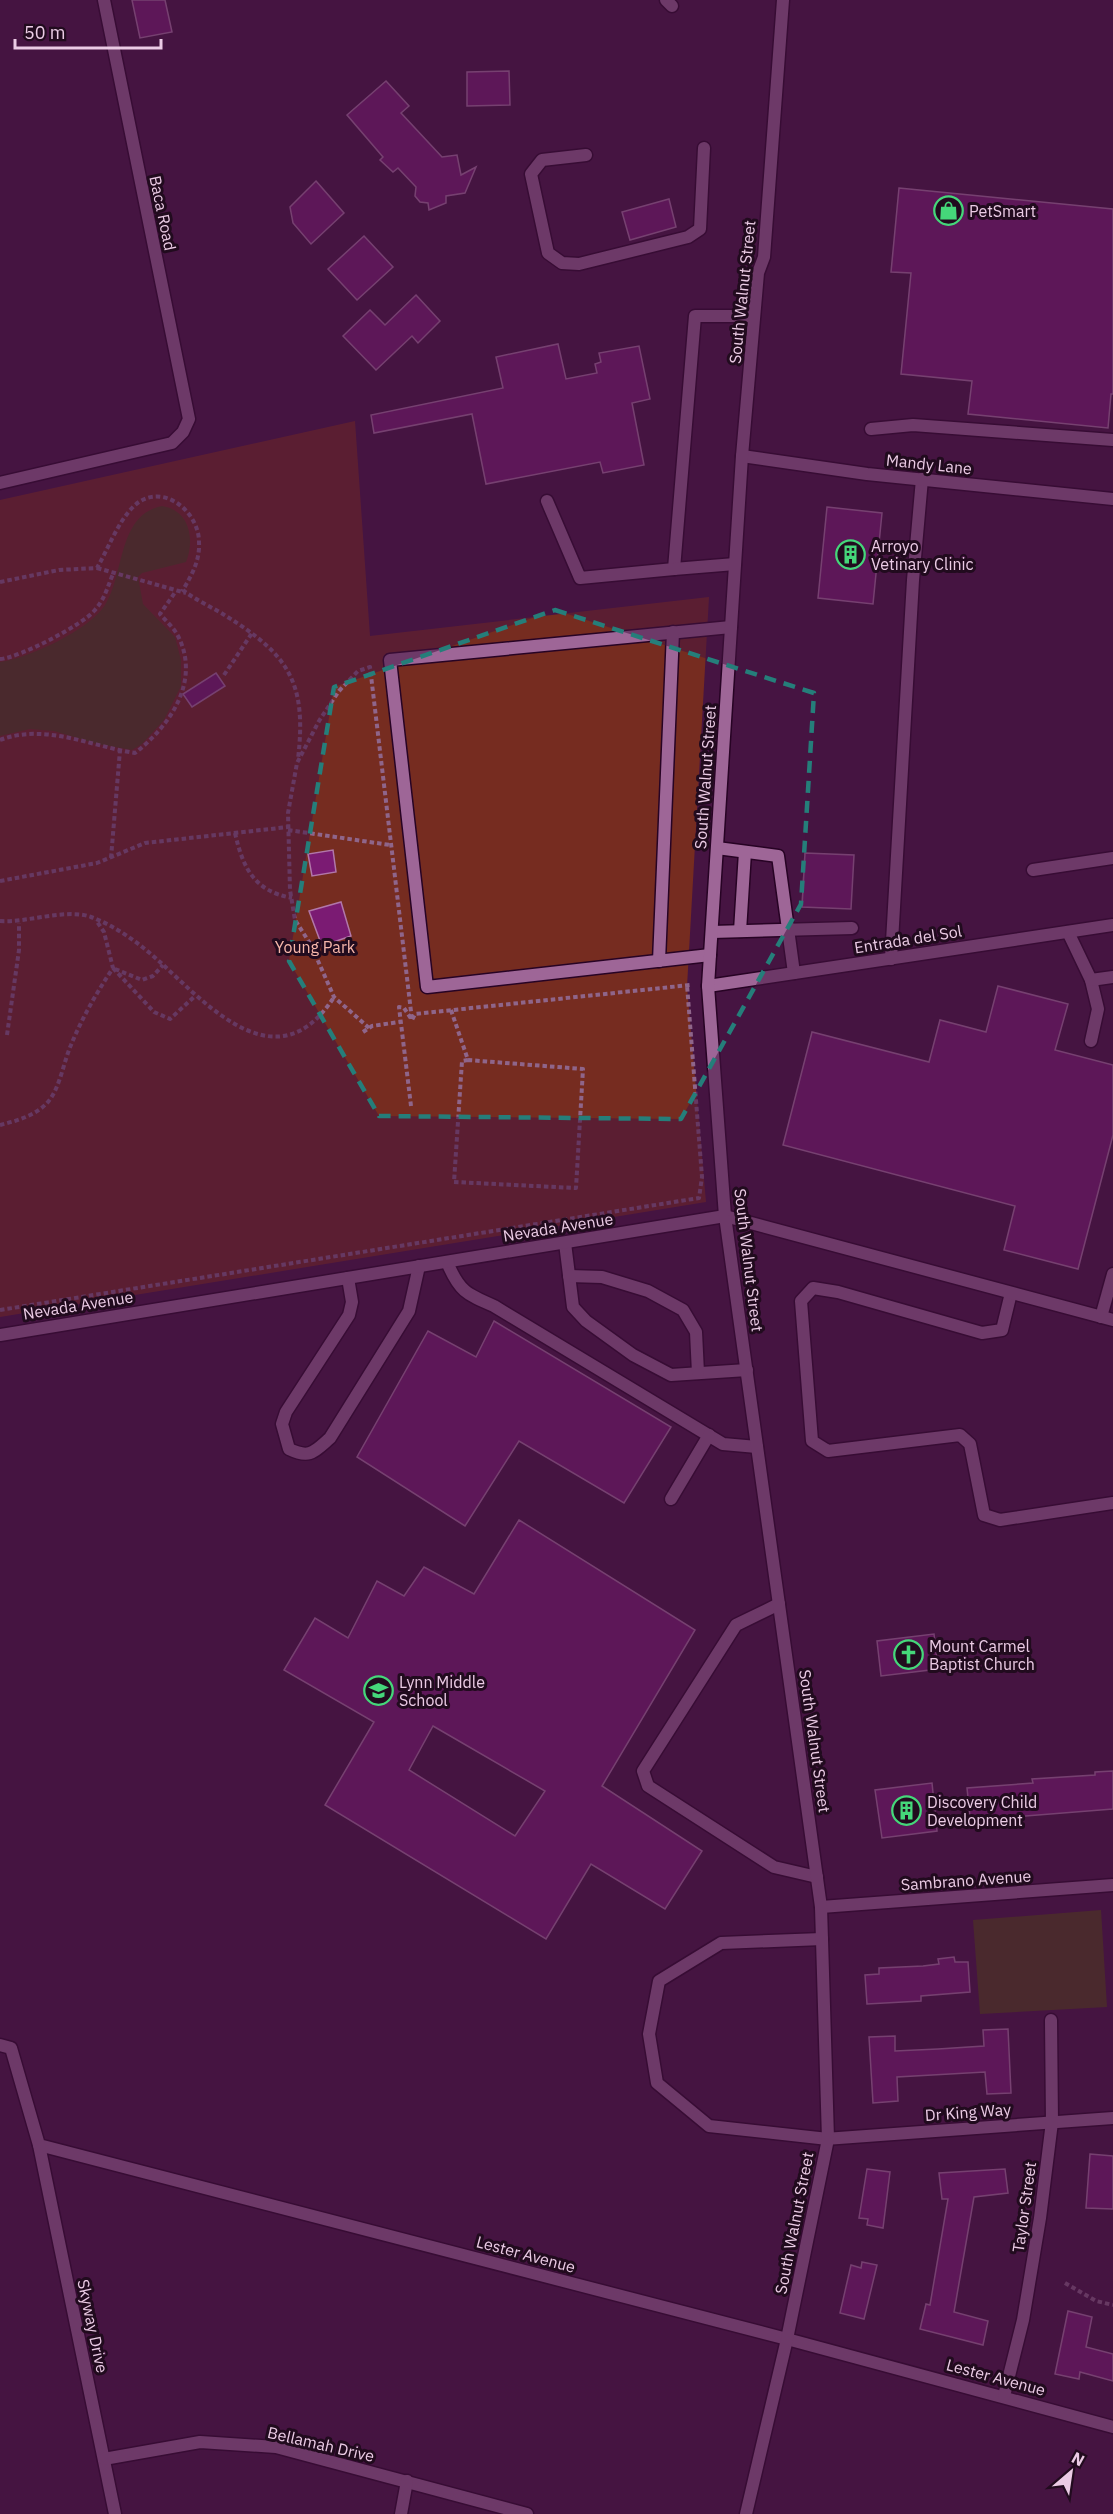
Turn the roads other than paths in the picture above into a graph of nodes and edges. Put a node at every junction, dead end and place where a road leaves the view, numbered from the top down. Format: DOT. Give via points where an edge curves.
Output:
graph roads {
  1 [pos="104,0"];
  2 [pos="783,0"];
  3 [pos="704,147"];
  4 [pos="586,155"];
  5 [pos="754,316"];
  6 [pos="871,429"];
  7 [pos="1113,440"];
  8 [pos="742,456"];
  9 [pos="922,479"];
  10 [pos="0,483"];
  11 [pos="1113,499"];
  12 [pos="547,501"];
  13 [pos="735,564"];
  14 [pos="674,569"];
  15 [pos="731,627"];
  16 [pos="673,632"];
  17 [pos="717,848"];
  18 [pos="745,852"];
  19 [pos="1113,858"];
  20 [pos="1033,870"];
  21 [pos="1113,925"];
  22 [pos="852,928"];
  23 [pos="788,930"];
  24 [pos="740,931"];
  25 [pos="712,932"];
  26 [pos="1068,932"];
  27 [pos="710,955"];
  28 [pos="891,958"];
  29 [pos="659,961"];
  30 [pos="794,973"];
  31 [pos="1113,977"];
  32 [pos="1091,980"];
  33 [pos="708,984"];
  34 [pos="1091,1041"];
  35 [pos="725,1216"];
  36 [pos="565,1243"];
  37 [pos="447,1262"];
  38 [pos="419,1266"];
  39 [pos="569,1276"];
  40 [pos="1113,1277"];
  41 [pos="348,1278"];
  42 [pos="1011,1293"];
  43 [pos="1107,1319"];
  44 [pos="0,1335"];
  45 [pos="747,1370"];
  46 [pos="698,1373"];
  47 [pos="709,1435"];
  48 [pos="757,1447"];
  49 [pos="671,1499"];
  50 [pos="1113,1503"];
  51 [pos="779,1604"];
  52 [pos="817,1877"];
  53 [pos="1113,1886"];
  54 [pos="821,1907"];
  55 [pos="822,1939"];
  56 [pos="1051,2020"];
  57 [pos="0,2045"];
  58 [pos="1113,2118"];
  59 [pos="1052,2122"];
  60 [pos="826,2139"];
  61 [pos="39,2145"];
  62 [pos="787,2339"];
  63 [pos="1004,2396"];
  64 [pos="1113,2427"];
  65 [pos="104,2459"];
  66 [pos="407,2481"];
  67 [pos="115,2514"];
  68 [pos="401,2514"];
  69 [pos="527,2514"];
  70 [pos="746,2514"];
  1 -- 10 [label="street, Baca Road" via="189,419 172,443"];
  2 -- 5 [label="street, South Walnut Street" via="764,257 758,273"];
  3 -- 4 [label="street" via="700,229 688,237 579,264 562,263 548,253 531,174 542,160"];
  5 -- 8 [label="street, South Walnut Street"];
  5 -- 14 [label="street" via="695,316"];
  6 -- 7 [label="street" via="913,424"];
  8 -- 9 [label="street, Mandy Lane"];
  8 -- 13 [label="street, South Walnut Street"];
  9 -- 11 [label="street, Mandy Lane"];
  9 -- 28 [label="street"];
  12 -- 14 [label="street" via="580,578"];
  13 -- 14 [label="street"];
  13 -- 15 [label="street, South Walnut Street"];
  15 -- 16 [label="street"];
  15 -- 17 [label="street, South Walnut Street"];
  16 -- 29 [label="street"];
  16 -- 29 [label="street" via="390,660 427,987"];
  17 -- 18 [label="street"];
  17 -- 25 [label="street, South Walnut Street"];
  18 -- 23 [label="street" via="778,856"];
  18 -- 24 [label="street"];
  19 -- 20 [label="street"];
  21 -- 26 [label="street, Entrada del Sol"];
  22 -- 23 [label="street"];
  23 -- 24 [label="street"];
  23 -- 30 [label="street"];
  24 -- 25 [label="street"];
  25 -- 27 [label="street, South Walnut Street"];
  26 -- 28 [label="street, Entrada del Sol"];
  26 -- 32 [label="street"];
  27 -- 29 [label="street"];
  27 -- 33 [label="street, South Walnut Street"];
  28 -- 30 [label="street, Entrada del Sol"];
  30 -- 33 [label="street, Entrada del Sol"];
  31 -- 32 [label="street"];
  32 -- 34 [label="street" via="1098,1009"];
  33 -- 35 [label="street, South Walnut Street"];
  35 -- 36 [label="street, Nevada Avenue"];
  35 -- 42 [label="street, Nevada Avenue"];
  35 -- 45 [label="street, South Walnut Street"];
  36 -- 37 [label="street, Nevada Avenue"];
  36 -- 39 [label="street"];
  37 -- 38 [label="street, Nevada Avenue"];
  37 -- 47 [label="street" via="457,1286 469,1295 494,1306"];
  38 -- 41 [label="street, Nevada Avenue"];
  38 -- 41 [label="street" via="409,1311 330,1438 313,1453 302,1455 289,1449 282,1424 350,1315"];
  39 -- 46 [label="street" via="573,1307 586,1321 633,1355 671,1375"];
  39 -- 46 [label="street" via="602,1276 648,1291 683,1310 696,1332"];
  40 -- 43 [label="street"];
  41 -- 44 [label="street, Nevada Avenue"];
  42 -- 43 [label="street, Nevada Avenue"];
  42 -- 50 [label="street" via="1002,1330 982,1333 813,1288 801,1301 812,1441 828,1451 960,1435 970,1444 984,1515 1000,1520"];
  45 -- 46 [label="street"];
  45 -- 48 [label="street, South Walnut Street"];
  47 -- 48 [label="street" via="723,1444"];
  47 -- 49 [label="street"];
  48 -- 51 [label="street, South Walnut Street"];
  51 -- 52 [label="street, South Walnut Street"];
  51 -- 52 [label="street" via="736,1625 643,1771 648,1786 774,1867"];
  52 -- 54 [label="street, South Walnut Street"];
  53 -- 54 [label="street, Sambrano Avenue"];
  54 -- 55 [label="street, South Walnut Street"];
  55 -- 60 [label="street, South Walnut Street"];
  55 -- 60 [label="street, Dr King Way" via="722,1943 659,1981 649,2034 657,2083 709,2126"];
  56 -- 59 [label="street, Taylor Street"];
  57 -- 61 [label="street" via="11,2048"];
  58 -- 59 [label="street, Dr King Way"];
  59 -- 60 [label="street, Dr King Way"];
  59 -- 63 [label="street, Taylor Street" via="1023,2320"];
  60 -- 62 [label="street, South Walnut Street"];
  61 -- 62 [label="street, Lester Avenue"];
  61 -- 65 [label="street, Skyway Drive"];
  62 -- 63 [label="street, Lester Avenue"];
  62 -- 70 [label="street, South Walnut Street"];
  63 -- 64 [label="street, Lester Avenue"];
  65 -- 66 [label="street, Bellamah Drive" via="200,2442 276,2447"];
  65 -- 67 [label="street, Skyway Drive"];
  66 -- 68 [label="street"];
  66 -- 69 [label="street, Bellamah Drive"];
}
